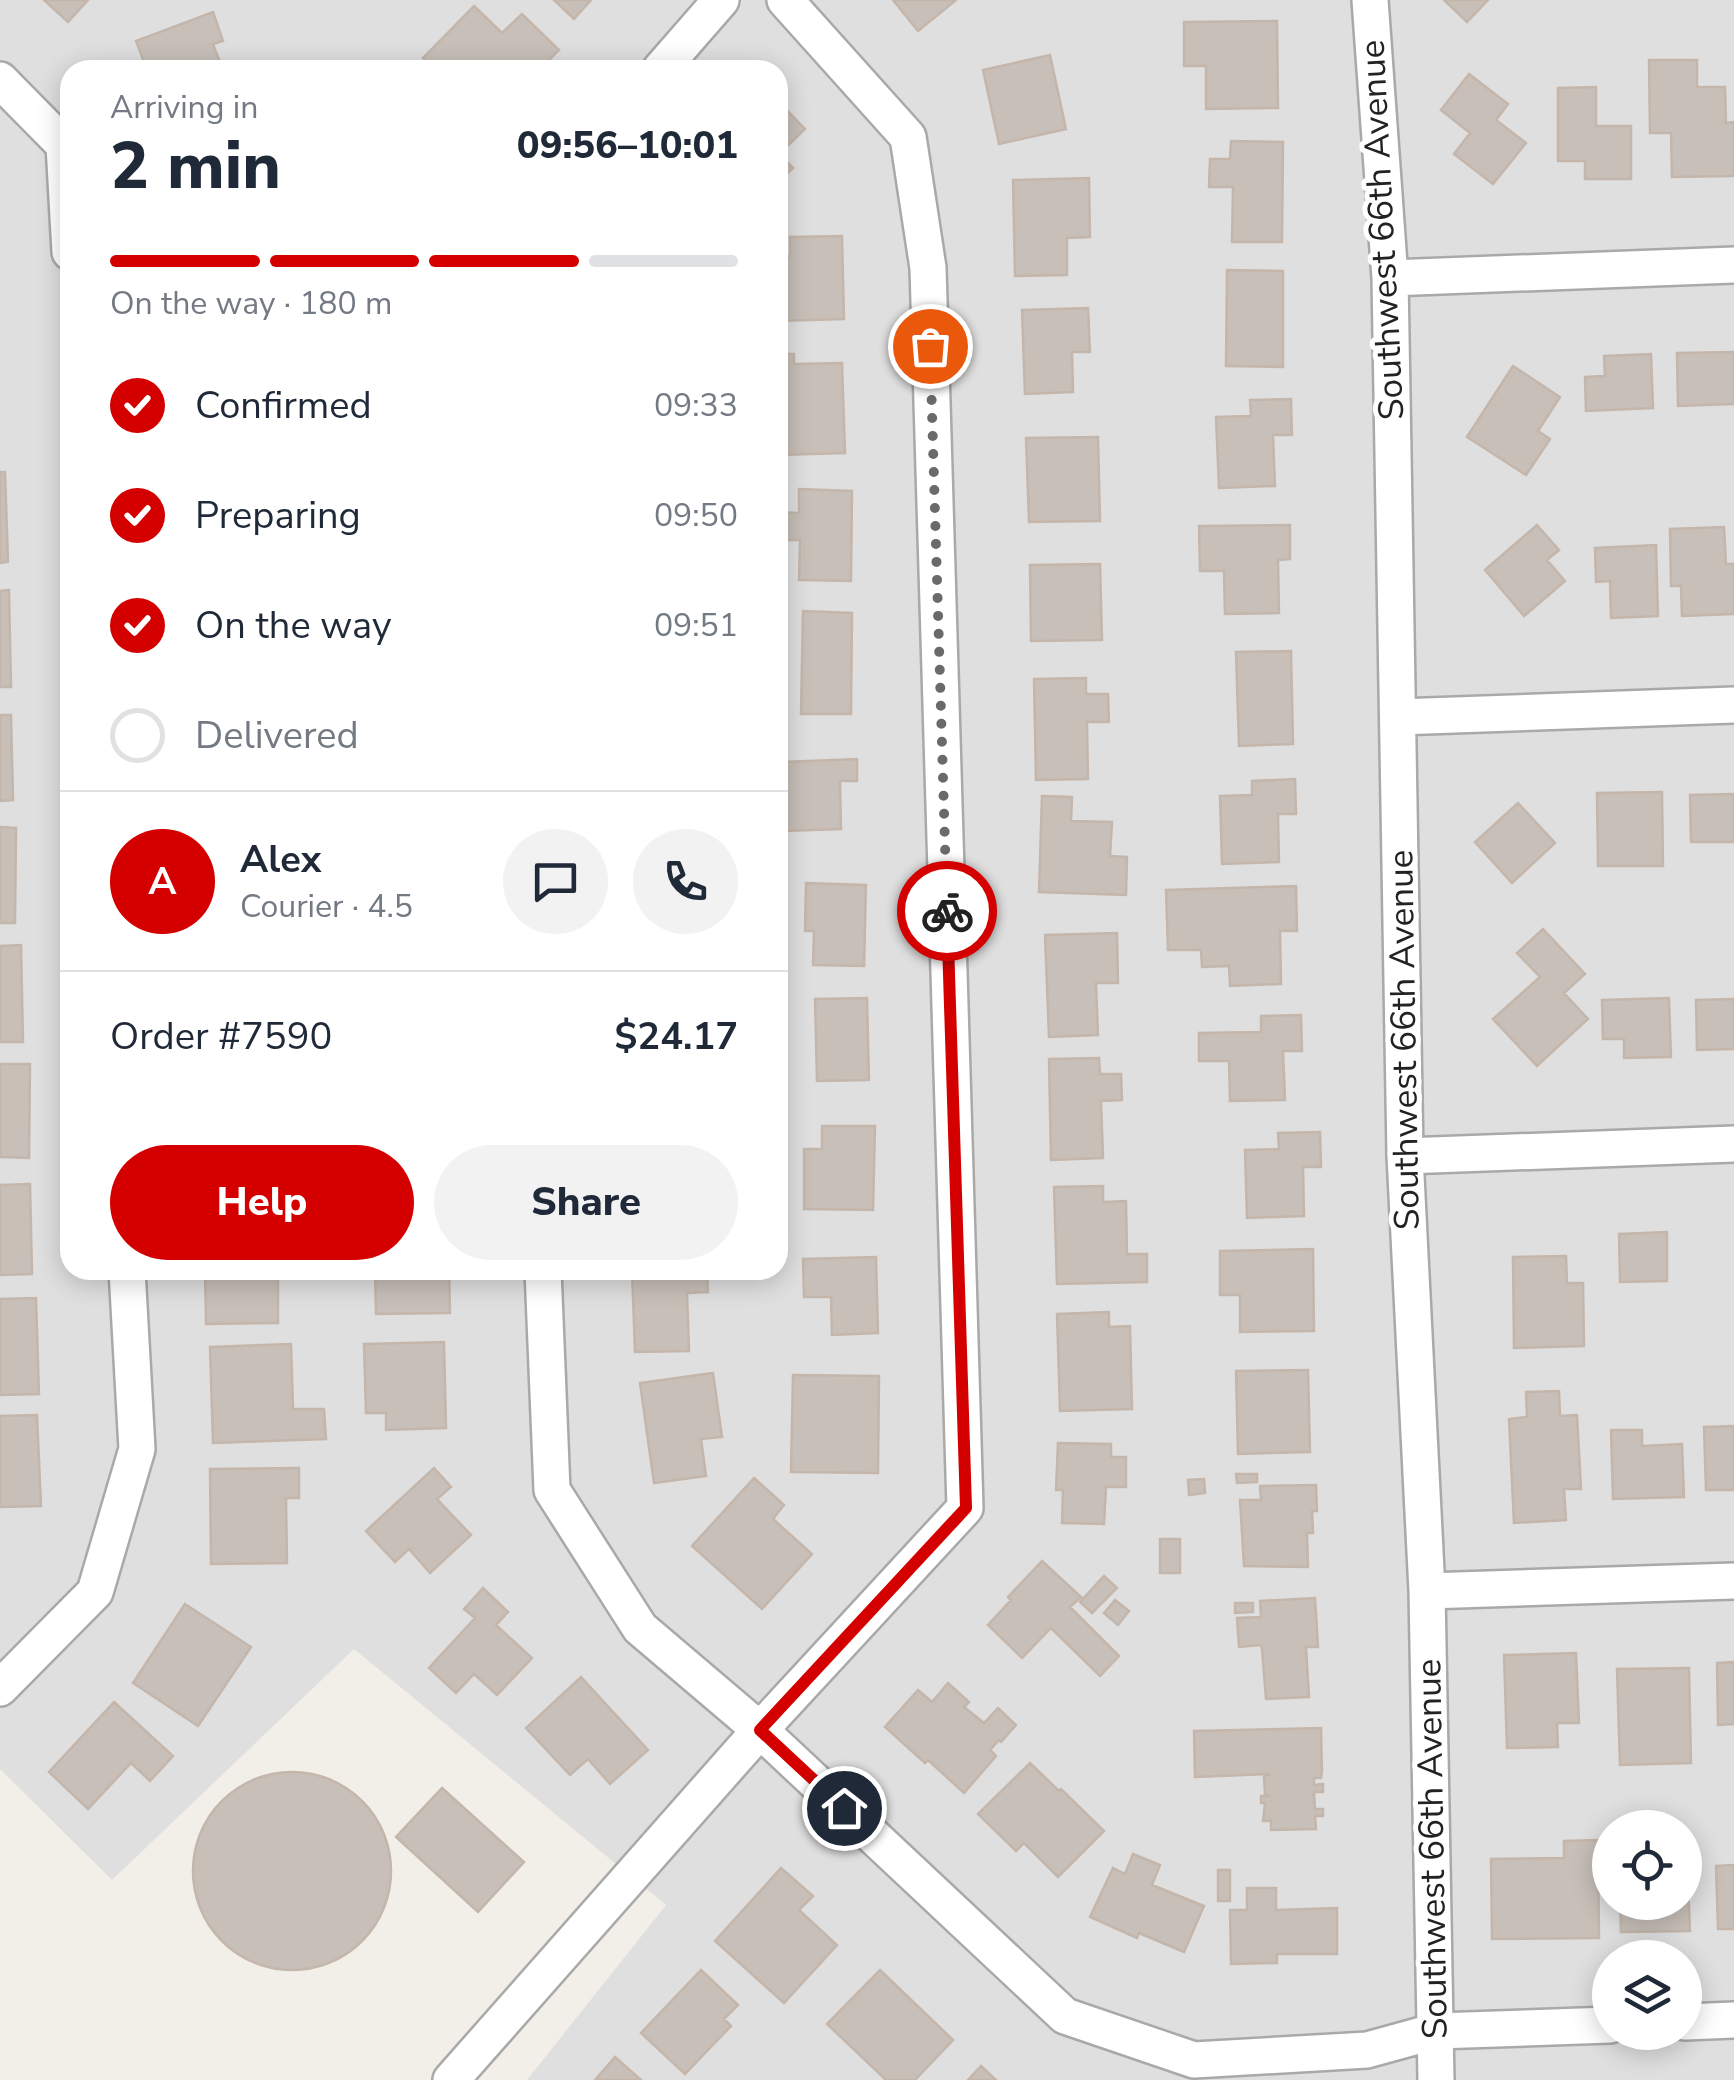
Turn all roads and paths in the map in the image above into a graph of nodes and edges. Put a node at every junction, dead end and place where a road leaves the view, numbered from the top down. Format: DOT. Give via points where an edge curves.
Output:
graph roads {
  1 [pos="721,0"];
  2 [pos="785,0"];
  3 [pos="1370,0"];
  4 [pos="669,60"];
  5 [pos="0,80"];
  6 [pos="60,142"];
  7 [pos="1734,266"];
  8 [pos="1390,278"];
  9 [pos="1734,704"];
  10 [pos="1398,717"];
  11 [pos="1734,1144"];
  12 [pos="1405,1156"];
  13 [pos="128,1280"];
  14 [pos="543,1280"];
  15 [pos="1734,1580"];
  16 [pos="1427,1591"];
  17 [pos="0,1688"];
  18 [pos="760,1730"];
  19 [pos="1734,2020"];
  20 [pos="1702,2021"];
  21 [pos="1592,2025"];
  22 [pos="1436,2031"];
  23 [pos="451,2080"];
  24 [pos="1436,2080"];
  1 -- 4 [label="street"];
  2 -- 18 [label="street" via="908,138 928,268 966,1508"];
  3 -- 8 [label="street, Southwest 66th Avenue"];
  5 -- 6 [label="street"];
  7 -- 8 [label="street"];
  8 -- 10 [label="street, Southwest 66th Avenue"];
  9 -- 10 [label="street"];
  10 -- 12 [label="street, Southwest 66th Avenue"];
  11 -- 12 [label="street"];
  12 -- 16 [label="street, Southwest 66th Avenue"];
  13 -- 17 [label="street" via="137,1449 95,1592"];
  14 -- 18 [label="street" via="552,1490 640,1628"];
  15 -- 16 [label="street"];
  16 -- 22 [label="street, Southwest 66th Avenue"];
  18 -- 22 [label="street" via="1065,2016 1194,2060 1367,2050"];
  18 -- 23 [label="street"];
  19 -- 20 [label="street"];
  21 -- 22 [label="street"];
  22 -- 24 [label="street, Southwest 66th Avenue"];
}
